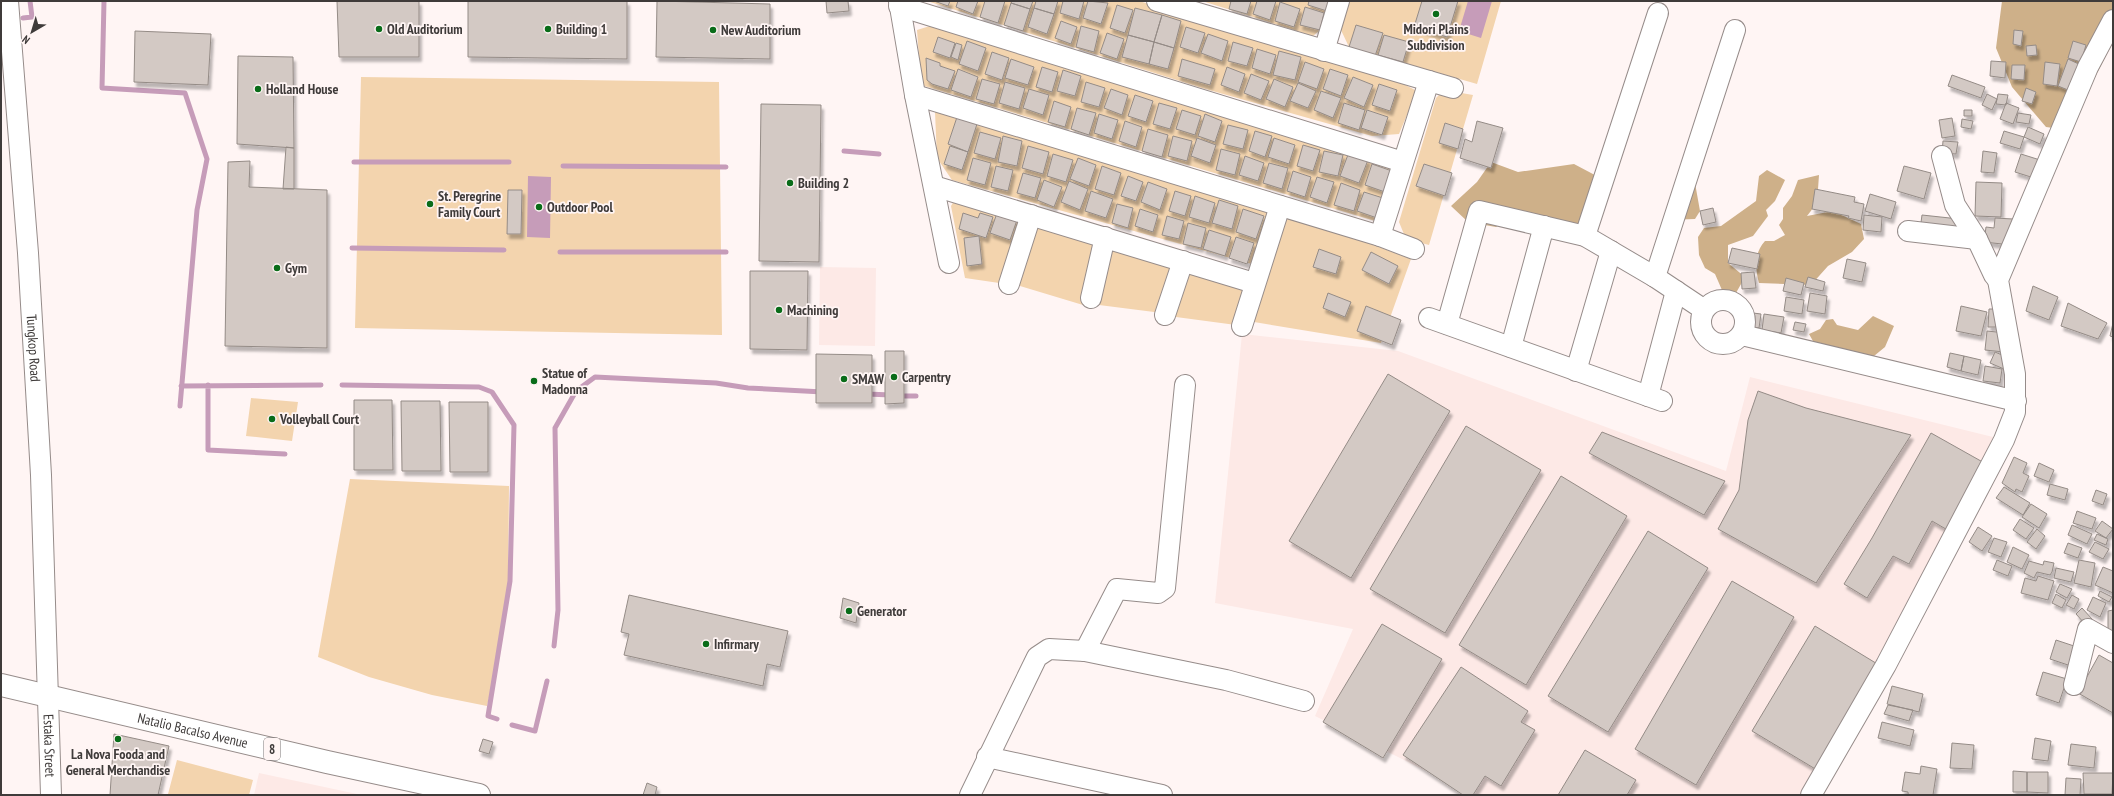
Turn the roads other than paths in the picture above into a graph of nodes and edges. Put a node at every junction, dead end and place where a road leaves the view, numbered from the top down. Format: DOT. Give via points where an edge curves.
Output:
graph roads {
  1 [pos="8,1"];
  2 [pos="1157,1"];
  3 [pos="1339,1"];
  4 [pos="899,3"];
  5 [pos="1658,13"];
  6 [pos="2113,20"];
  7 [pos="1735,30"];
  8 [pos="1324,51"];
  9 [pos="1429,81"];
  10 [pos="1453,88"];
  11 [pos="915,94"];
  12 [pos="1942,156"];
  13 [pos="1403,162"];
  14 [pos="934,186"];
  15 [pos="1280,206"];
  16 [pos="1031,215"];
  17 [pos="1544,226"];
  18 [pos="1908,232"];
  19 [pos="1380,236"];
  20 [pos="1585,236"];
  21 [pos="1105,238"];
  22 [pos="1977,239"];
  23 [pos="1414,249"];
  24 [pos="1611,251"];
  25 [pos="1183,261"];
  26 [pos="949,263"];
  27 [pos="1655,278"];
  28 [pos="1998,280"];
  29 [pos="1254,283"];
  30 [pos="1009,284"];
  31 [pos="1676,291"];
  32 [pos="1091,298"];
  33 [pos="1704,309"];
  34 [pos="1165,315"];
  35 [pos="1242,326"];
  36 [pos="1742,335"];
  37 [pos="1511,347"];
  38 [pos="1576,370"];
  39 [pos="1185,385"];
  40 [pos="2016,401"];
  41 [pos="2113,643"];
  42 [pos="1085,651"];
  43 [pos="1,685"];
  44 [pos="2074,685"];
  45 [pos="50,695"];
  46 [pos="1304,701"];
  47 [pos="988,756"];
  48 [pos="52,795"];
  49 [pos="479,795"];
  50 [pos="970,795"];
  51 [pos="1162,795"];
  52 [pos="1811,795"];
  1 -- 45 [label="street, Tungkop Road" via="28,253"];
  2 -- 8 [label="street"];
  3 -- 8 [label="street"];
  4 -- 11 [label="street"];
  4 -- 13 [label="street"];
  5 -- 20 [label="street"];
  6 -- 28 [label="street" via="2088,67"];
  7 -- 27 [label="street"];
  8 -- 9 [label="street"];
  9 -- 10 [label="street"];
  9 -- 13 [label="street"];
  11 -- 14 [label="street"];
  11 -- 15 [label="street"];
  12 -- 22 [label="street" via="1955,205"];
  13 -- 19 [label="street"];
  14 -- 16 [label="street"];
  14 -- 26 [label="street"];
  15 -- 19 [label="street"];
  15 -- 29 [label="street"];
  16 -- 21 [label="street"];
  16 -- 30 [label="street"];
  17 -- 20 [label="street"];
  17 -- 37 [label="street"];
  17 -- 37 [label="street" via="1479,210 1438,321"];
  18 -- 22 [label="street"];
  19 -- 23 [label="street"];
  20 -- 24 [label="street"];
  21 -- 25 [label="street"];
  21 -- 32 [label="street"];
  22 -- 28 [label="street"];
  24 -- 27 [label="street"];
  24 -- 38 [label="street"];
  25 -- 29 [label="street"];
  25 -- 34 [label="street"];
  27 -- 31 [label="street"];
  28 -- 40 [label="street" via="2015,374"];
  29 -- 35 [label="street"];
  31 -- 33 [label="street"];
  31 -- 38 [label="street" via="1655,399"];
  33 -- 36 [label="street" via="1712,301 1724,299 1735,303 1743,312 1746,324"];
  33 -- 36 [label="street" via="1700,320 1702,332 1710,341 1721,345 1733,342"];
  36 -- 40 [label="street"];
  37 -- 38 [label="street"];
  39 -- 42 [label="street" via="1165,588 1158,592 1117,589"];
  40 -- 52 [label="street" via="2015,412 2004,440 1943,561"];
  41 -- 44 [label="street" via="2088,629"];
  42 -- 46 [label="street" via="1226,680"];
  42 -- 47 [label="street" via="1049,650 1038,657"];
  43 -- 45 [label="highway, Natalio Bacalso Avenue / 8"];
  45 -- 48 [label="street, Estaka Street"];
  45 -- 49 [label="highway, Natalio Bacalso Avenue / 8" via="327,762"];
  47 -- 50 [label="street"];
  47 -- 51 [label="street"];
}
